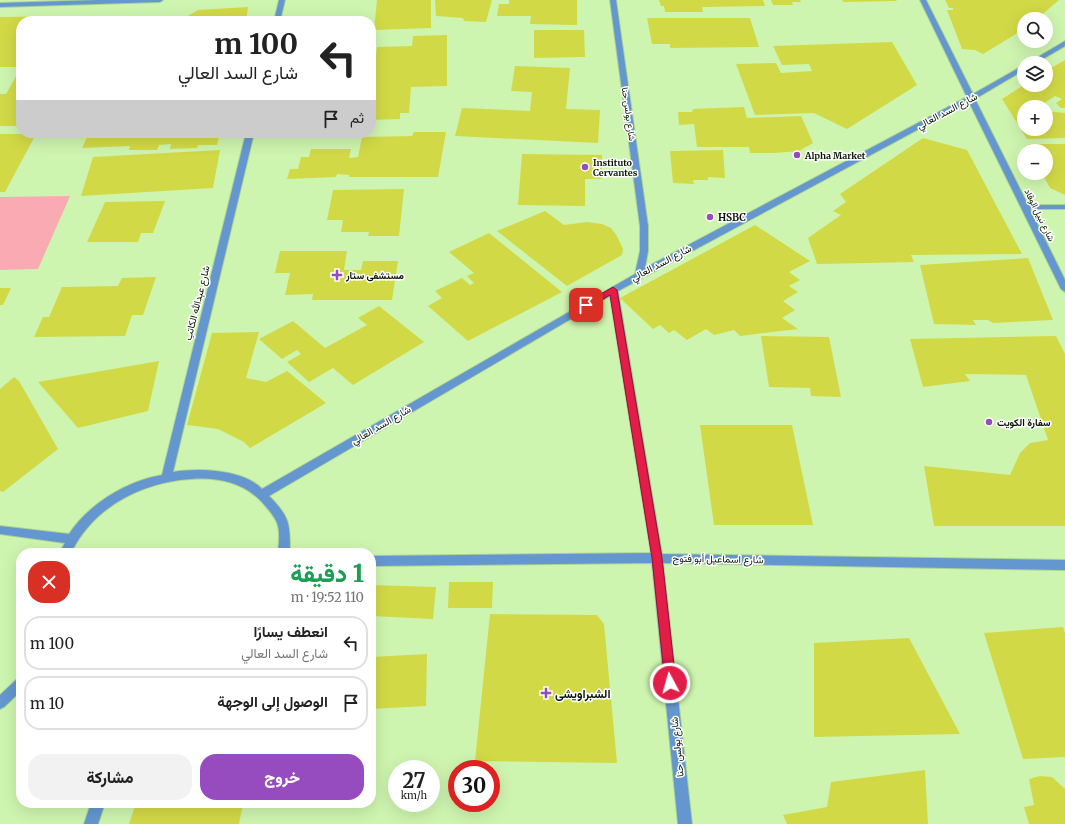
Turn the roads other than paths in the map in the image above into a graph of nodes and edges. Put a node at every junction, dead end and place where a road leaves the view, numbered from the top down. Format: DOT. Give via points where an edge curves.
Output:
graph roads {
  1 [pos="160,0"];
  2 [pos="282,0"];
  3 [pos="613,0"];
  4 [pos="923,0"];
  5 [pos="0,5"];
  6 [pos="278,16"];
  7 [pos="1065,44"];
  8 [pos="1044,56"];
  9 [pos="1017,71"];
  10 [pos="971,98"];
  11 [pos="249,138"];
  12 [pos="1025,207"];
  13 [pos="1065,207"];
  14 [pos="639,275"];
  15 [pos="1065,289"];
  16 [pos="613,290"];
  17 [pos="166,478"];
  18 [pos="263,494"];
  19 [pos="0,530"];
  20 [pos="71,539"];
  21 [pos="67,548"];
  22 [pos="284,548"];
  23 [pos="657,558"];
  24 [pos="376,561"];
  25 [pos="1065,565"];
  26 [pos="16,688"];
  27 [pos="0,703"];
  28 [pos="96,808"];
  29 [pos="91,824"];
  30 [pos="685,824"];
  1 -- 5 [label="street"];
  2 -- 6 [label="street"];
  3 -- 14 [label="street, شارع بولس حنا" via="644,226 644,251"];
  4 -- 10 [label="street, شارع نبيل الوقاد"];
  7 -- 8 [label="street"];
  9 -- 10 [label="street, شارع السد العالي"];
  10 -- 12 [label="street, شارع نبيل الوقاد"];
  10 -- 14 [label="street, شارع السد العالي"];
  11 -- 17 [label="street, شارع عبدالله الكاتب"];
  12 -- 13 [label="street"];
  12 -- 15 [label="street, شارع نبيل الوقاد"];
  14 -- 16 [label="street, شارع السد العالي"];
  16 -- 18 [label="street, شارع السد العالي"];
  16 -- 23 [label="street, شارع بولس حنا"];
  17 -- 18 [label="street" via="192,473 219,475 243,482"];
  17 -- 20 [label="street" via="123,492 94,513"];
  18 -- 22 [label="street" via="284,524"];
  19 -- 20 [label="street"];
  20 -- 21 [label="street"];
  23 -- 24 [label="street, شارع اسماعيل أبو فتوح"];
  23 -- 25 [label="street, شارع اسماعيل أبو فتوح"];
  23 -- 30 [label="street, شارع بولس حنا"];
  26 -- 27 [label="street"];
  28 -- 29 [label="street"];
}
